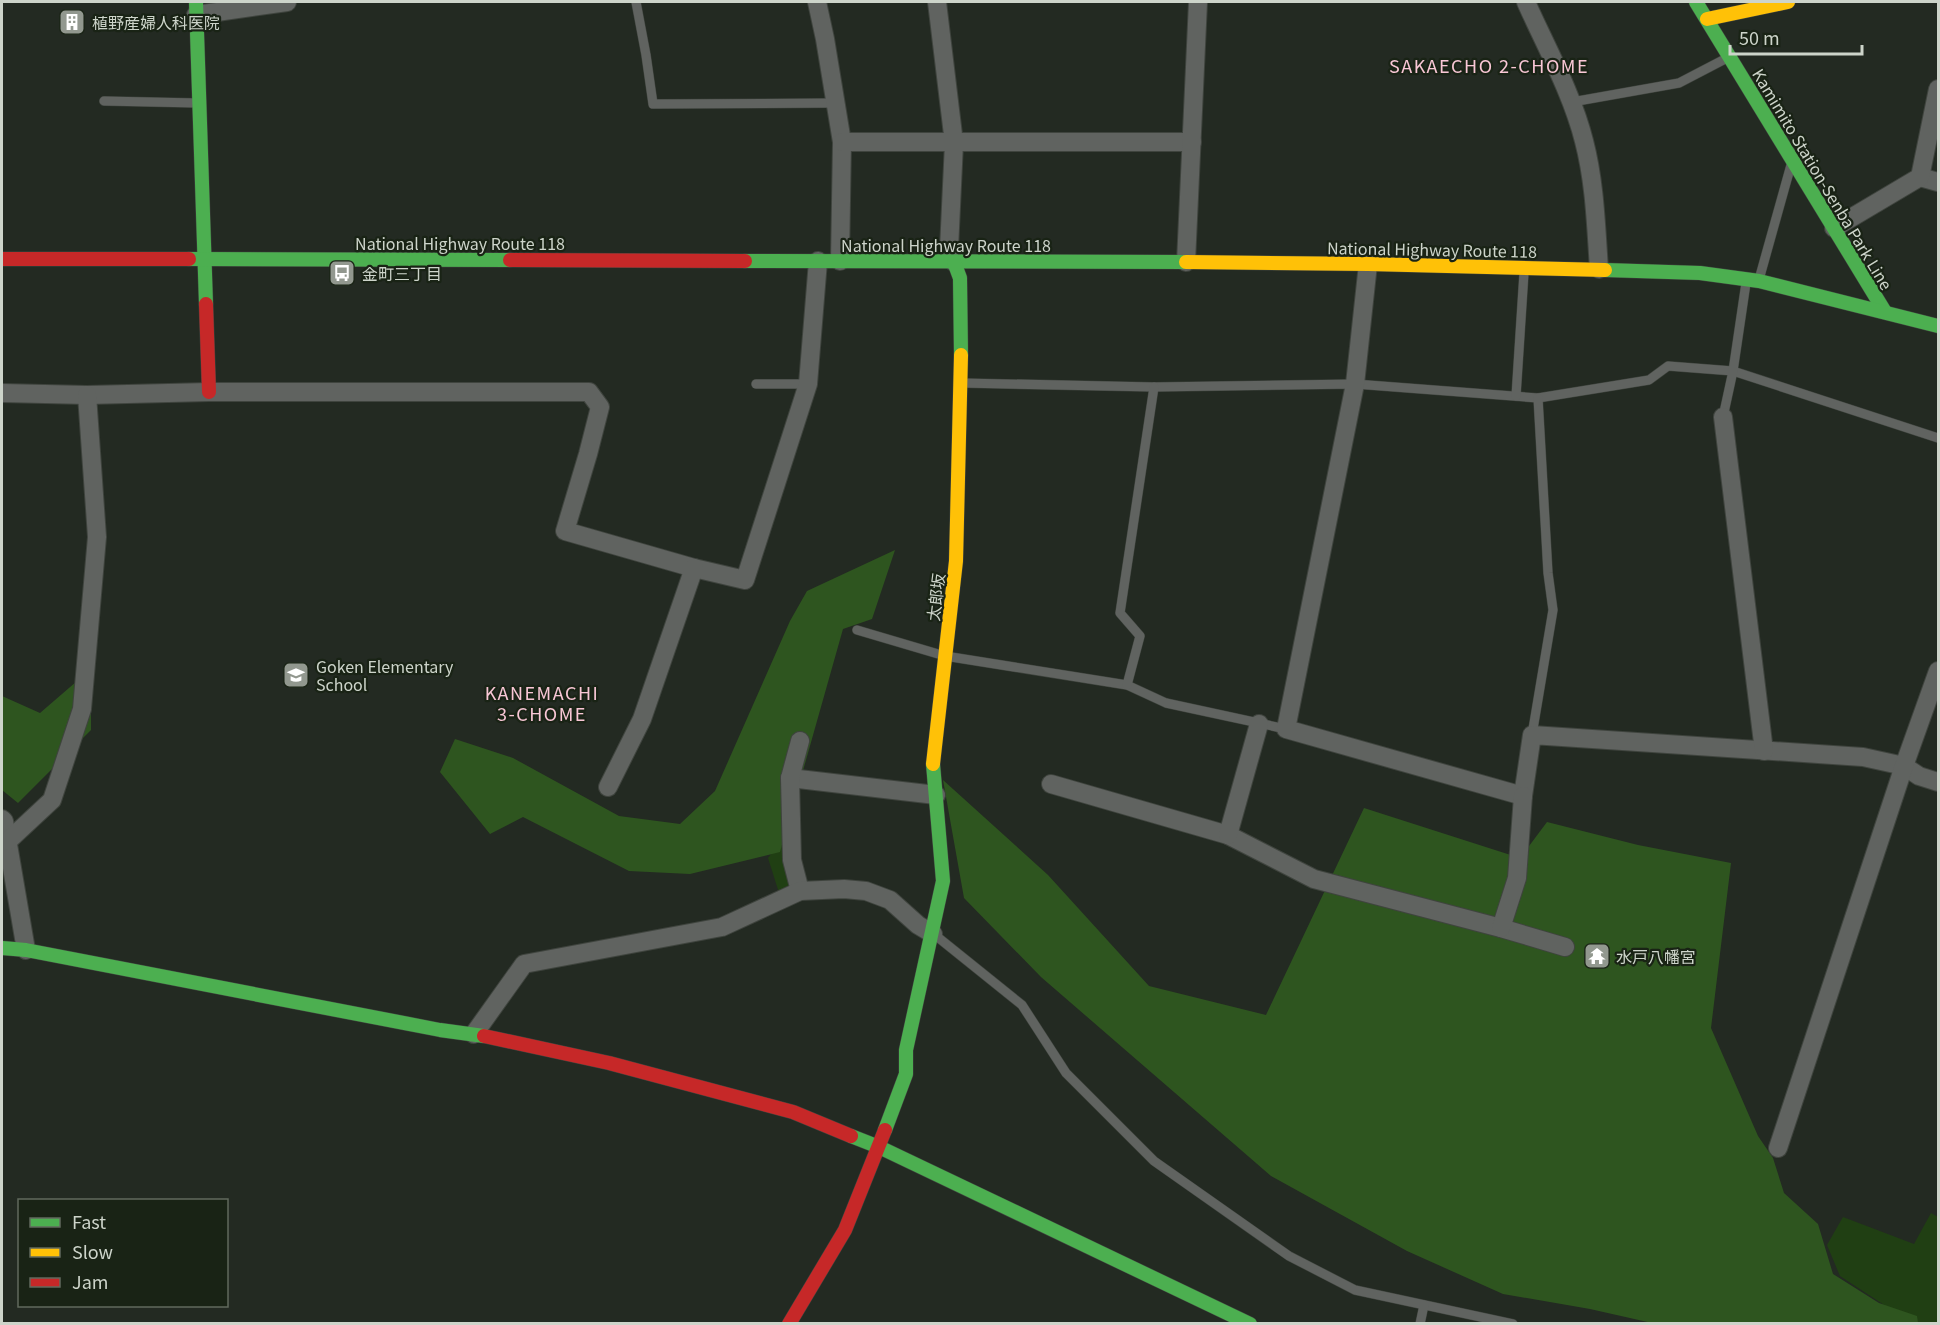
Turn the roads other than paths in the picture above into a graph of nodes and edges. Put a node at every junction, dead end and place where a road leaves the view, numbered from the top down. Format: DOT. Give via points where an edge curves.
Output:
graph roads {
  1 [pos="287,2"];
  2 [pos="636,2"];
  3 [pos="817,2"];
  4 [pos="937,2"];
  5 [pos="1198,2"];
  6 [pos="1526,2"];
  7 [pos="1696,2"];
  8 [pos="1788,2"];
  9 [pos="196,8"];
  10 [pos="1707,19"];
  11 [pos="1730,56"];
  12 [pos="1938,89"];
  13 [pos="104,101"];
  14 [pos="1572,102"];
  15 [pos="200,103"];
  16 [pos="836,103"];
  17 [pos="842,142"];
  18 [pos="954,142"];
  19 [pos="1192,142"];
  20 [pos="1793,161"];
  21 [pos="1920,177"];
  22 [pos="1938,182"];
  23 [pos="1834,228"];
  24 [pos="203,259"];
  25 [pos="2,260"];
  26 [pos="818,261"];
  27 [pos="840,261"];
  28 [pos="954,262"];
  29 [pos="1186,262"];
  30 [pos="1368,264"];
  31 [pos="1524,267"];
  32 [pos="1599,269"];
  33 [pos="1752,280"];
  34 [pos="1885,312"];
  35 [pos="1938,326"];
  36 [pos="1733,371"];
  37 [pos="962,383"];
  38 [pos="756,384"];
  39 [pos="808,384"];
  40 [pos="1355,384"];
  41 [pos="1154,387"];
  42 [pos="209,392"];
  43 [pos="2,393"];
  44 [pos="87,395"];
  45 [pos="1516,396"];
  46 [pos="1538,398"];
  47 [pos="1722,417"];
  48 [pos="1938,438"];
  49 [pos="694,568"];
  50 [pos="857,630"];
  51 [pos="945,656"];
  52 [pos="1938,671"];
  53 [pos="1127,685"];
  54 [pos="1259,724"];
  55 [pos="1286,729"];
  56 [pos="1533,735"];
  57 [pos="800,741"];
  58 [pos="1764,751"];
  59 [pos="1904,766"];
  60 [pos="790,778"];
  61 [pos="1938,782"];
  62 [pos="1051,784"];
  63 [pos="608,787"];
  64 [pos="936,795"];
  65 [pos="1523,796"];
  66 [pos="2,819"];
  67 [pos="1228,835"];
  68 [pos="8,841"];
  69 [pos="800,891"];
  70 [pos="1501,928"];
  71 [pos="933,934"];
  72 [pos="1565,947"];
  73 [pos="2,948"];
  74 [pos="26,950"];
  75 [pos="474,1034"];
  76 [pos="879,1147"];
  77 [pos="1778,1148"];
  78 [pos="1424,1305"];
  79 [pos="789,1323"];
  80 [pos="1251,1323"];
  81 [pos="1420,1323"];
  82 [pos="1514,1323"];
  1 -- 9 [label="street"];
  2 -- 16 [label="lane" via="653,104"];
  3 -- 16 [label="street"];
  4 -- 18 [label="street"];
  5 -- 19 [label="street"];
  6 -- 14 [label="street"];
  7 -- 10 [label="main road, Kamimito Station-Senba Park Line"];
  8 -- 10 [label="main road"];
  9 -- 15 [label="main road"];
  10 -- 11 [label="main road, Kamimito Station-Senba Park Line"];
  11 -- 14 [label="lane" via="1679,83"];
  11 -- 20 [label="main road, Kamimito Station-Senba Park Line"];
  12 -- 21 [label="street"];
  13 -- 15 [label="lane"];
  14 -- 32 [label="street" via="1585,142 1593,189"];
  15 -- 24 [label="main road"];
  16 -- 17 [label="street"];
  17 -- 18 [label="street"];
  17 -- 27 [label="street"];
  18 -- 19 [label="street"];
  18 -- 28 [label="street" via="949,249"];
  19 -- 29 [label="street"];
  20 -- 23 [label="main road, Kamimito Station-Senba Park Line"];
  20 -- 33 [label="lane"];
  21 -- 22 [label="street"];
  21 -- 23 [label="street"];
  23 -- 34 [label="main road, Kamimito Station-Senba Park Line"];
  24 -- 25 [label="main road, National Highway Route 118"];
  24 -- 26 [label="main road, National Highway Route 118"];
  24 -- 42 [label="main road"];
  26 -- 27 [label="main road, National Highway Route 118"];
  26 -- 39 [label="street"];
  27 -- 28 [label="main road, National Highway Route 118"];
  28 -- 29 [label="main road, National Highway Route 118"];
  28 -- 37 [label="main road, 太郎坂" via="960,278"];
  29 -- 30 [label="main road, National Highway Route 118"];
  30 -- 31 [label="main road, National Highway Route 118"];
  30 -- 40 [label="street"];
  31 -- 32 [label="main road, National Highway Route 118"];
  31 -- 45 [label="lane"];
  32 -- 33 [label="main road, National Highway Route 118" via="1700,273"];
  33 -- 34 [label="main road, National Highway Route 118"];
  33 -- 36 [label="lane"];
  34 -- 35 [label="main road, National Highway Route 118"];
  36 -- 46 [label="lane" via="1668,366 1649,380"];
  36 -- 47 [label="lane"];
  36 -- 48 [label="lane"];
  37 -- 41 [label="lane"];
  37 -- 51 [label="main road, 太郎坂" via="956,561"];
  38 -- 39 [label="lane"];
  39 -- 49 [label="street" via="745,580"];
  40 -- 41 [label="lane"];
  40 -- 45 [label="lane"];
  40 -- 55 [label="street"];
  41 -- 53 [label="lane" via="1120,613 1140,636"];
  42 -- 44 [label="street"];
  42 -- 49 [label="street" via="589,392 600,407 565,531"];
  43 -- 44 [label="street"];
  44 -- 68 [label="street" via="97,537 82,709 52,800"];
  45 -- 46 [label="lane"];
  46 -- 56 [label="lane" via="1553,610"];
  47 -- 58 [label="street"];
  49 -- 63 [label="street" via="642,718"];
  50 -- 51 [label="lane"];
  51 -- 53 [label="lane"];
  51 -- 64 [label="main road, 太郎坂" via="933,760"];
  52 -- 59 [label="street"];
  53 -- 54 [label="lane" via="1166,703"];
  54 -- 55 [label="lane"];
  54 -- 67 [label="street"];
  55 -- 65 [label="street"];
  56 -- 58 [label="street"];
  56 -- 65 [label="street"];
  57 -- 60 [label="street"];
  58 -- 59 [label="street" via="1863,757"];
  59 -- 61 [label="street"];
  59 -- 77 [label="street"];
  60 -- 64 [label="street"];
  60 -- 69 [label="street" via="792,860"];
  62 -- 67 [label="street"];
  64 -- 71 [label="main road, 太郎坂" via="944,881"];
  65 -- 70 [label="street" via="1517,878"];
  66 -- 68 [label="street"];
  67 -- 70 [label="street" via="1314,879"];
  68 -- 74 [label="street"];
  69 -- 71 [label="street" via="866,891 890,900"];
  69 -- 75 [label="street" via="722,927 524,964"];
  70 -- 72 [label="street"];
  71 -- 76 [label="main road, 太郎坂" via="906,1050 906,1074"];
  71 -- 78 [label="lane" via="1022,1005 1066,1072 1154,1161 1288,1256 1355,1290"];
  73 -- 74 [label="main road"];
  74 -- 75 [label="main road"];
  75 -- 76 [label="main road" via="609,1063 793,1112"];
  76 -- 79 [label="main road, 太郎坂" via="845,1230"];
  76 -- 80 [label="main road"];
  78 -- 81 [label="lane"];
  78 -- 82 [label="lane"];
}
